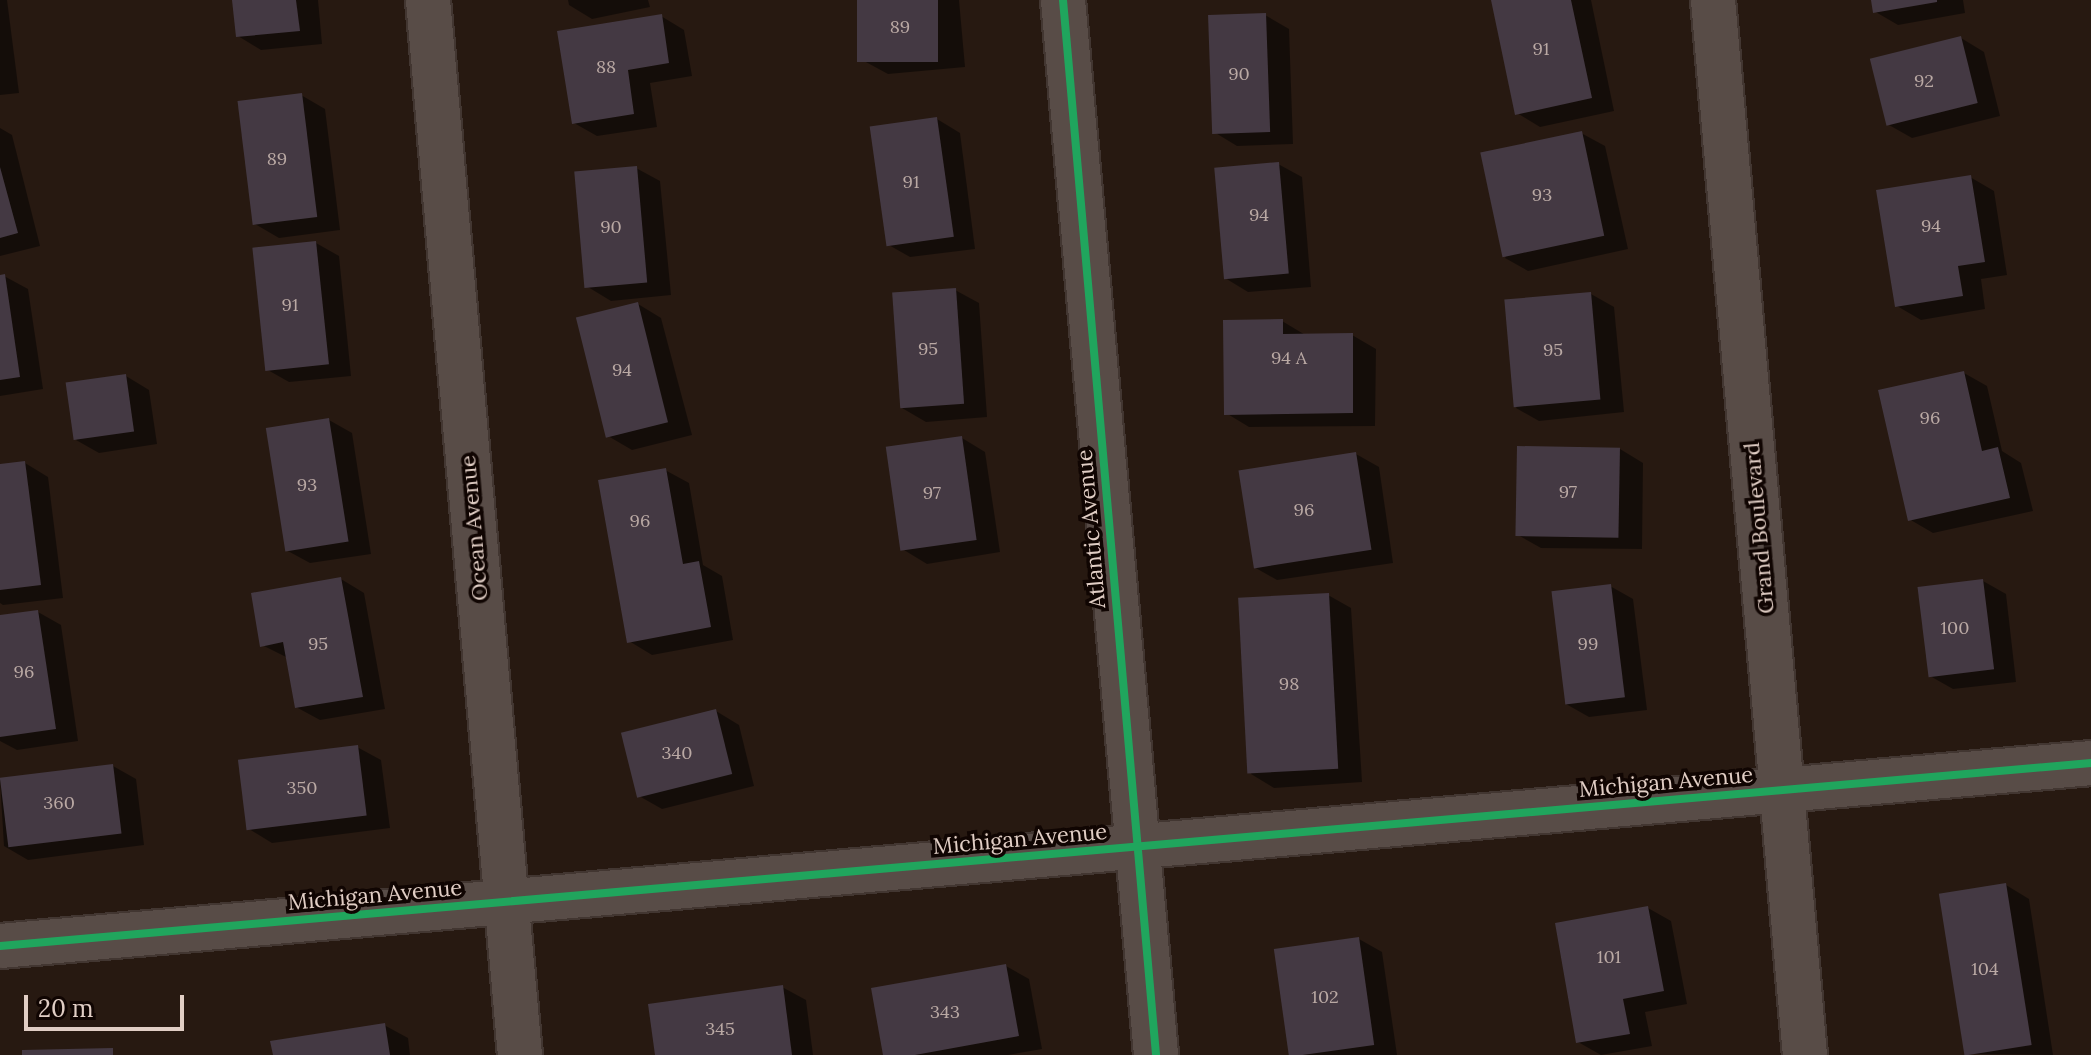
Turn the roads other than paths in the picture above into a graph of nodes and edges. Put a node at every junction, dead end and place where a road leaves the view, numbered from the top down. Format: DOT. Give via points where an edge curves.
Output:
graph roads {
  1 [pos="428,0"];
  2 [pos="1063,0"];
  3 [pos="1713,0"];
  4 [pos="2091,763"];
  5 [pos="1782,790"];
  6 [pos="1137,847"];
  7 [pos="507,902"];
  8 [pos="0,946"];
  9 [pos="520,1055"];
  10 [pos="1156,1055"];
  11 [pos="1805,1055"];
  1 -- 7 [label="street, Ocean Avenue"];
  2 -- 6 [label="street, Atlantic Avenue"];
  3 -- 5 [label="street, Grand Boulevard"];
  4 -- 5 [label="street, Michigan Avenue"];
  5 -- 6 [label="street, Michigan Avenue"];
  5 -- 11 [label="street, Grand Boulevard"];
  6 -- 7 [label="street, Michigan Avenue"];
  6 -- 10 [label="street, Atlantic Avenue"];
  7 -- 8 [label="street, Michigan Avenue"];
  7 -- 9 [label="street, Ocean Avenue"];
}
